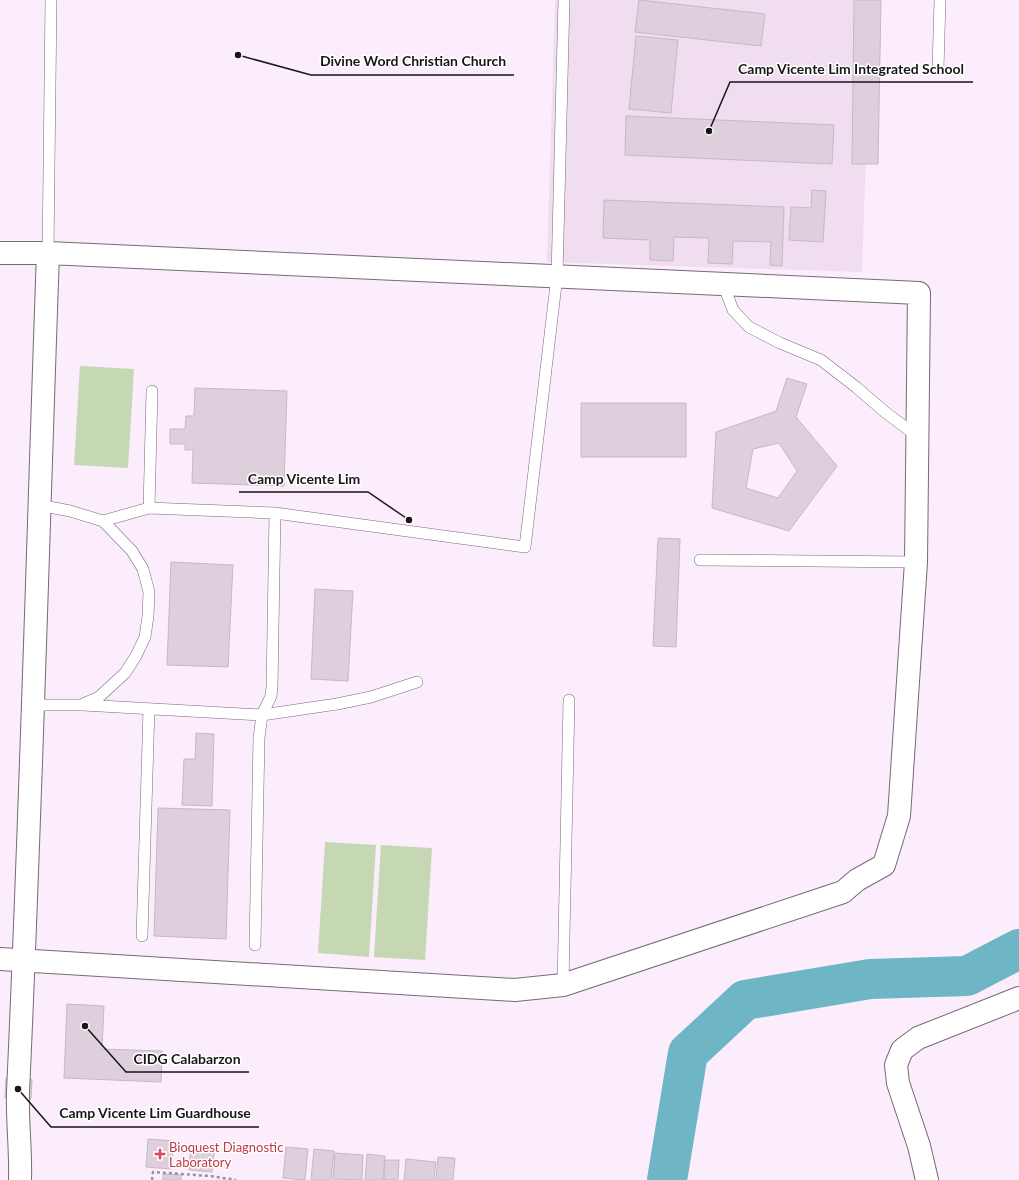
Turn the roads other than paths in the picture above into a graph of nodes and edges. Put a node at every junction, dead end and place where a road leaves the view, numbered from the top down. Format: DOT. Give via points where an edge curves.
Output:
graph roads {
  1 [pos="51,0"];
  2 [pos="564,0"];
  3 [pos="940,0"];
  4 [pos="938,69"];
  5 [pos="0,253"];
  6 [pos="48,253"];
  7 [pos="557,276"];
  8 [pos="723,284"];
  9 [pos="152,391"];
  10 [pos="917,436"];
  11 [pos="39,505"];
  12 [pos="149,508"];
  13 [pos="275,513"];
  14 [pos="103,521"];
  15 [pos="700,560"];
  16 [pos="916,562"];
  17 [pos="417,682"];
  18 [pos="569,700"];
  19 [pos="34,705"];
  20 [pos="83,705"];
  21 [pos="149,709"];
  22 [pos="262,716"];
  23 [pos="142,936"];
  24 [pos="255,945"];
  25 [pos="0,959"];
  26 [pos="24,960"];
  27 [pos="563,985"];
  28 [pos="1019,998"];
  29 [pos="20,1180"];
  30 [pos="927,1180"];
  1 -- 6 [label="lane"];
  2 -- 7 [label="lane"];
  3 -- 4 [label="lane"];
  5 -- 6 [label="street"];
  6 -- 7 [label="street"];
  6 -- 11 [label="street"];
  7 -- 8 [label="street"];
  7 -- 13 [label="lane" via="525,547"];
  8 -- 10 [label="lane" via="733,310 749,327 821,360"];
  8 -- 10 [label="street" via="919,293"];
  9 -- 12 [label="lane"];
  10 -- 16 [label="street"];
  11 -- 14 [label="lane"];
  11 -- 19 [label="street"];
  12 -- 13 [label="lane"];
  12 -- 14 [label="lane"];
  13 -- 22 [label="lane" via="272,686 271,696"];
  14 -- 20 [label="lane" via="132,551 143,569 149,592 148,616 145,637 125,673 99,697"];
  15 -- 16 [label="lane"];
  16 -- 27 [label="street" via="899,816 884,865 857,880 843,892"];
  17 -- 22 [label="lane" via="371,697"];
  18 -- 27 [label="lane"];
  19 -- 20 [label="lane"];
  19 -- 26 [label="street"];
  20 -- 21 [label="lane"];
  21 -- 22 [label="lane"];
  21 -- 23 [label="lane"];
  22 -- 24 [label="lane" via="259,738"];
  25 -- 26 [label="street"];
  26 -- 27 [label="street" via="515,990"];
  26 -- 29 [label="street" via="18,1101"];
  28 -- 30 [label="street" via="918,1038 902,1050 896,1065 898,1082"];
}
